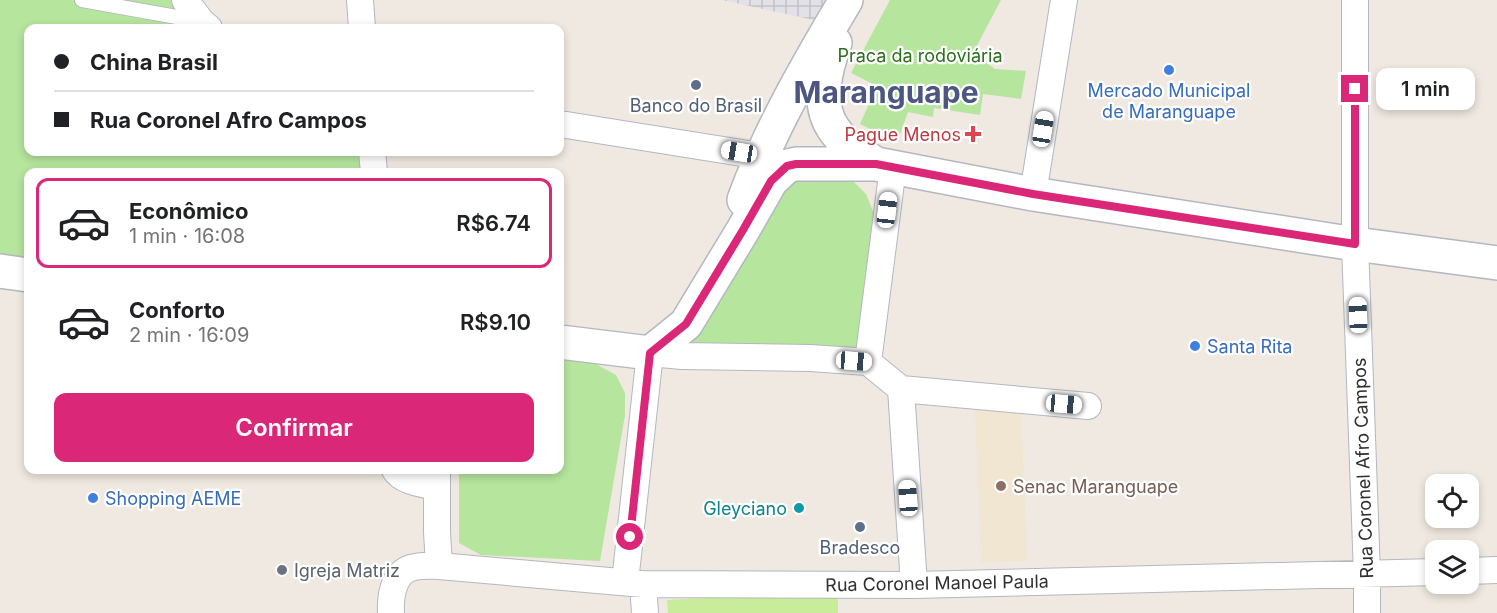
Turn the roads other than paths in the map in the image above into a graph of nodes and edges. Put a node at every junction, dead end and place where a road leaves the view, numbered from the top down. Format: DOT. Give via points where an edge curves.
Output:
graph roads {
  1 [pos="82,0"];
  2 [pos="184,0"];
  3 [pos="360,0"];
  4 [pos="1064,0"];
  5 [pos="1355,0"];
  6 [pos="844,1"];
  7 [pos="200,24"];
  8 [pos="204,24"];
  9 [pos="362,24"];
  10 [pos="564,125"];
  11 [pos="761,156"];
  12 [pos="884,166"];
  13 [pos="1033,194"];
  14 [pos="1355,244"];
  15 [pos="1497,263"];
  16 [pos="0,271"];
  17 [pos="24,274"];
  18 [pos="686,324"];
  19 [pos="564,342"];
  20 [pos="650,353"];
  21 [pos="868,362"];
  22 [pos="901,389"];
  23 [pos="1088,406"];
  24 [pos="397,474"];
  25 [pos="437,478"];
  26 [pos="439,566"];
  27 [pos="1497,570"];
  28 [pos="1479,571"];
  29 [pos="1425,572"];
  30 [pos="1367,574"];
  31 [pos="634,583"];
  32 [pos="914,585"];
  33 [pos="391,613"];
  34 [pos="645,613"];
  35 [pos="1367,613"];
  1 -- 7 [label="lane"];
  2 -- 8 [label="street"];
  3 -- 9 [label="street"];
  4 -- 13 [label="street"];
  5 -- 14 [label="street, Rua Coronel Afro Campos"];
  6 -- 11 [label="street"];
  6 -- 12 [label="street" via="824,85 825,108 832,128 848,144"];
  10 -- 11 [label="street"];
  11 -- 18 [label="street" via="738,216"];
  12 -- 13 [label="street"];
  12 -- 18 [label="street" via="787,166 771,181"];
  12 -- 21 [label="street"];
  13 -- 14 [label="street"];
  14 -- 15 [label="street"];
  14 -- 30 [label="street, Rua Coronel Afro Campos"];
  16 -- 17 [label="street"];
  18 -- 20 [label="street"];
  19 -- 20 [label="street"];
  20 -- 21 [label="street"];
  20 -- 31 [label="street"];
  21 -- 22 [label="street"];
  22 -- 23 [label="street"];
  22 -- 32 [label="street"];
  24 -- 25 [label="street" via="406,479"];
  25 -- 26 [label="street"];
  26 -- 31 [label="street, Rua Coronel Manoel Paula"];
  26 -- 33 [label="street, Rua Coronel Manoel Paula" via="404,571 392,591"];
  27 -- 28 [label="street"];
  29 -- 30 [label="street, Rua Coronel Manoel Paula"];
  30 -- 32 [label="street, Rua Coronel Manoel Paula"];
  30 -- 35 [label="street, Rua Coronel Afro Campos"];
  31 -- 32 [label="street, Rua Coronel Manoel Paula"];
  31 -- 34 [label="street"];
}
